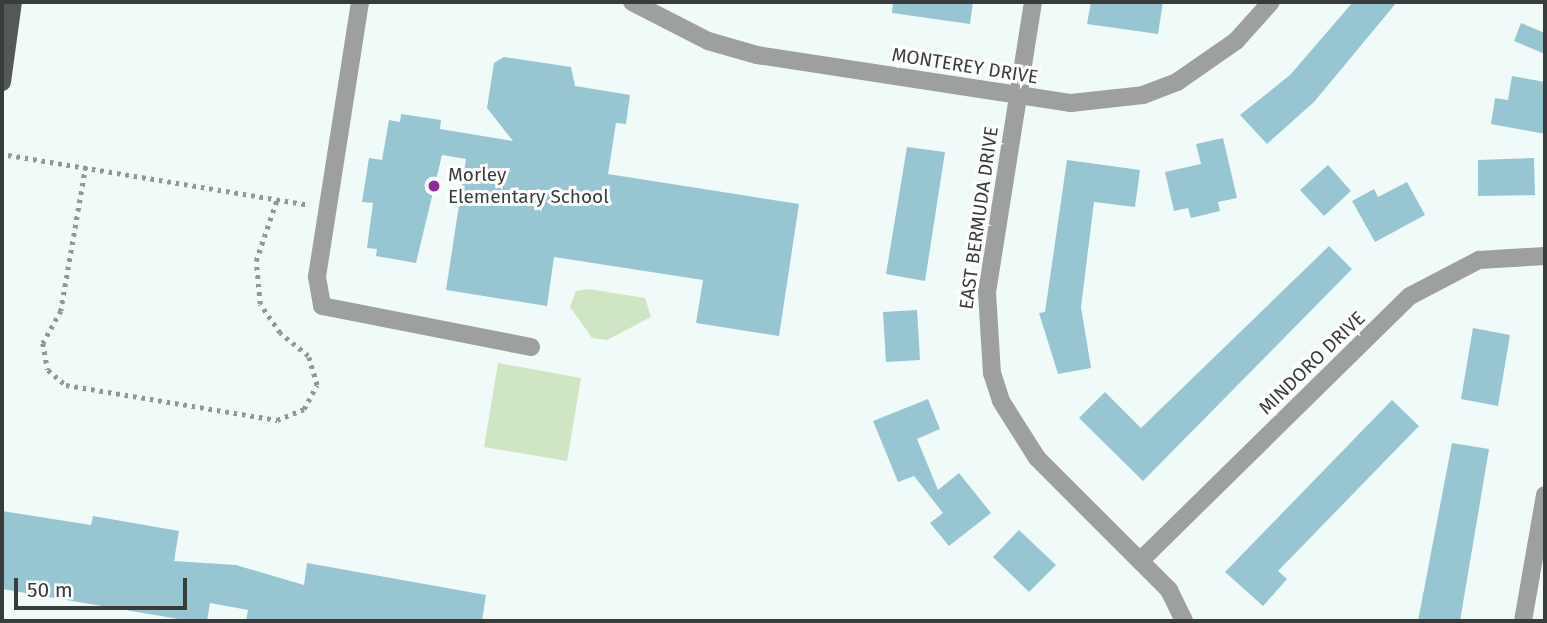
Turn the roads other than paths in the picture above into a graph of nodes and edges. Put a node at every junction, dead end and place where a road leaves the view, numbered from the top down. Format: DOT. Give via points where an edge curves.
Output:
graph roads {
  1 [pos="13,2"];
  2 [pos="360,2"];
  3 [pos="632,2"];
  4 [pos="1033,2"];
  5 [pos="1271,2"];
  6 [pos="2,82"];
  7 [pos="1018,96"];
  8 [pos="1545,256"];
  9 [pos="531,347"];
  10 [pos="1545,495"];
  11 [pos="1541,540"];
  12 [pos="1140,561"];
  13 [pos="1184,621"];
  14 [pos="1523,621"];
  1 -- 6 [label="main road"];
  2 -- 9 [label="street" via="317,276 322,306"];
  3 -- 7 [label="street, MONTEREY DRIVE" via="708,41 757,55"];
  4 -- 7 [label="street, EAST BERMUDA DRIVE"];
  5 -- 7 [label="street, MONTEREY DRIVE" via="1208,64 1143,95 1071,103"];
  7 -- 12 [label="street, EAST BERMUDA DRIVE" via="987,292 992,373 1019,434 1037,458"];
  8 -- 12 [label="street, MINDORO DRIVE" via="1479,260 1410,296"];
  10 -- 11 [label="street"];
  11 -- 14 [label="street"];
  12 -- 13 [label="street, EAST BERMUDA DRIVE" via="1178,602"];
}
